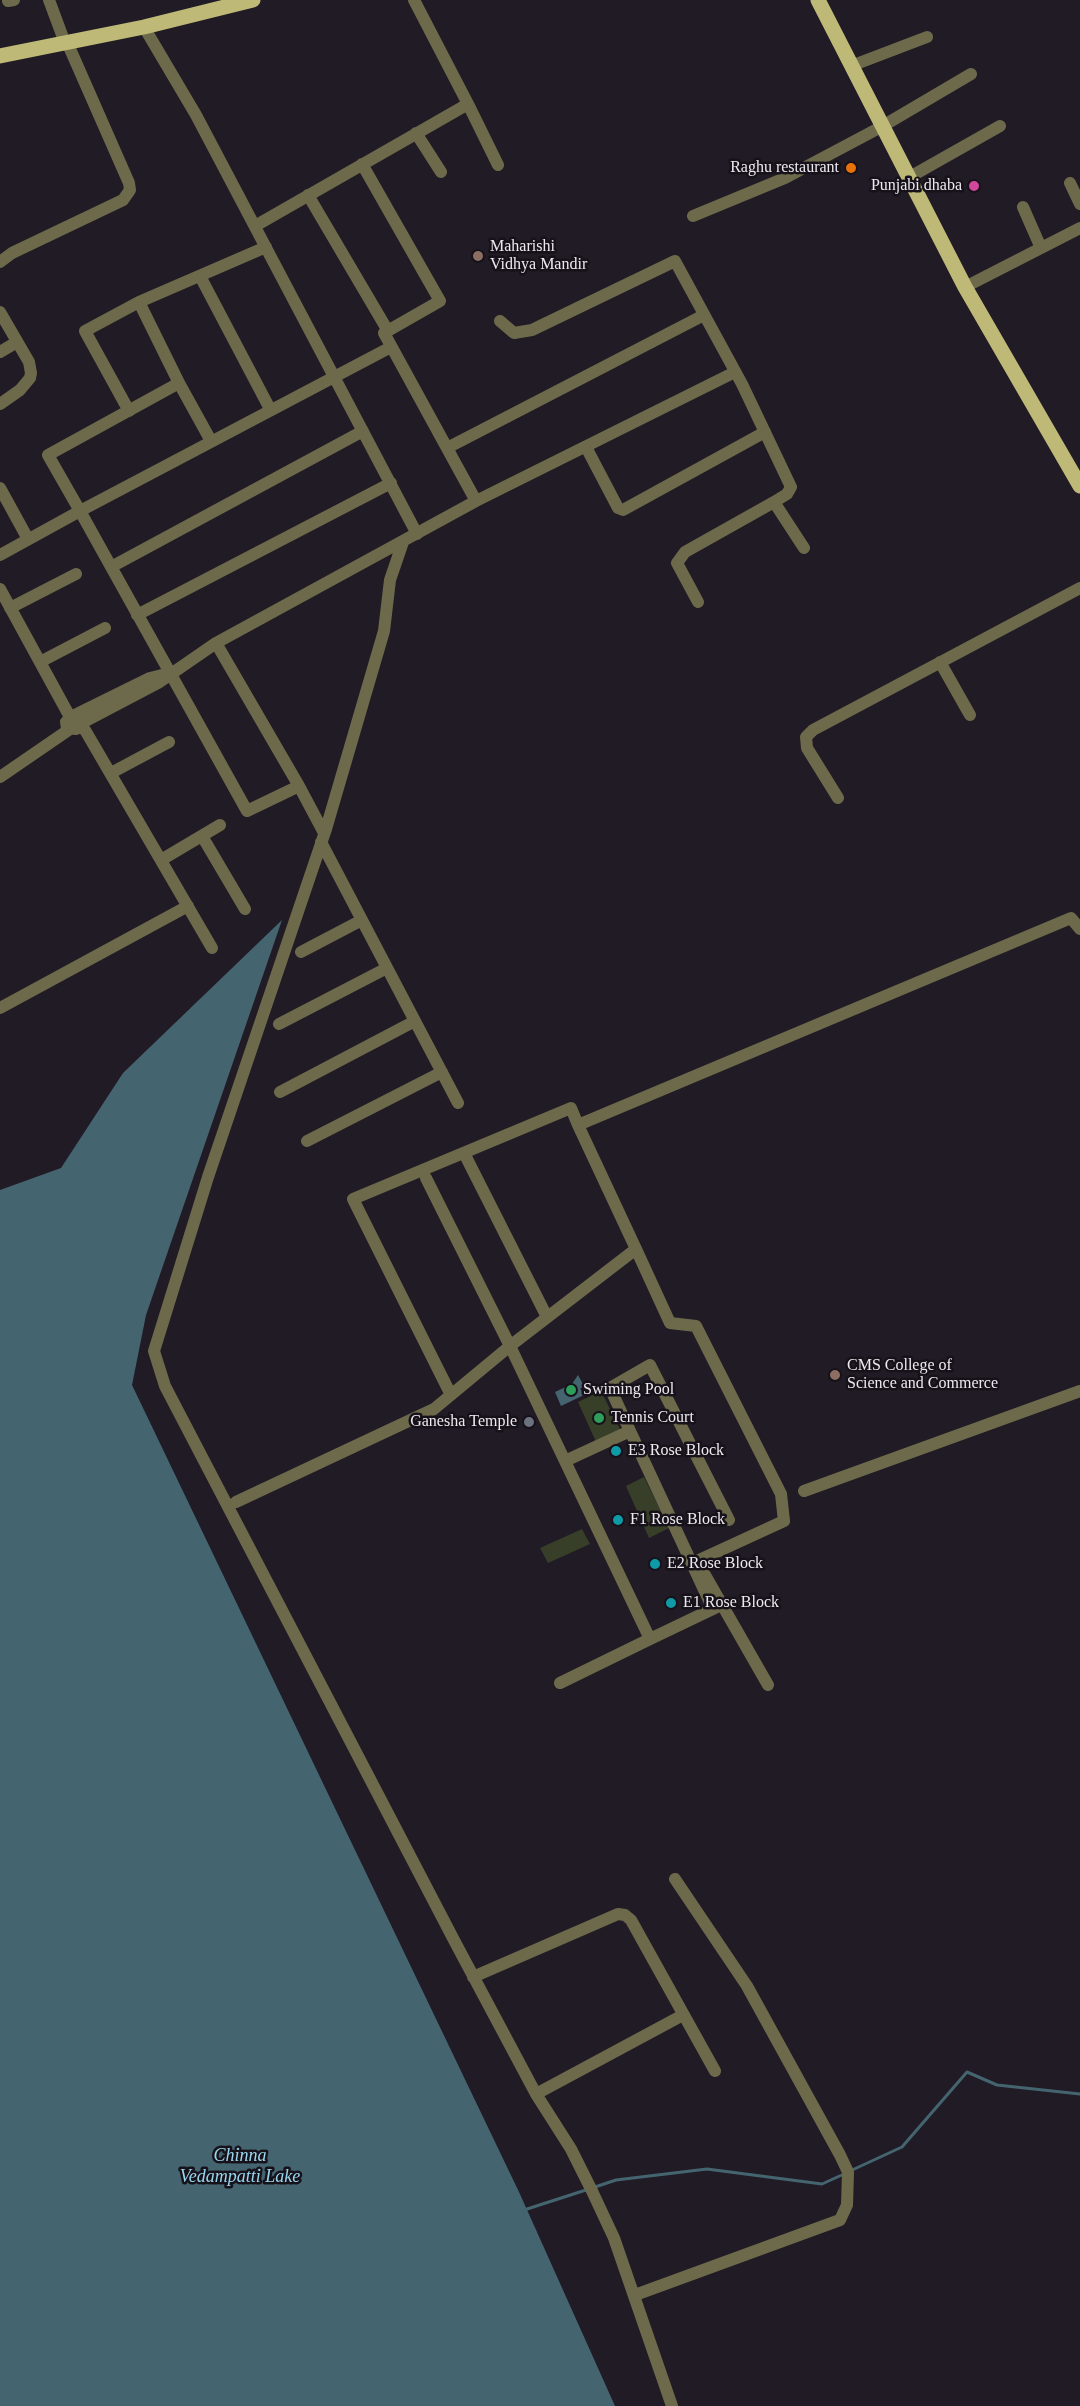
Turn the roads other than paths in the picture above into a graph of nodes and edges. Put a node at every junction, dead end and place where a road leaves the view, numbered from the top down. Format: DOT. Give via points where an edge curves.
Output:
graph roads {
  1 [pos="49,0"];
  2 [pos="253,0"];
  3 [pos="414,0"];
  4 [pos="818,0"];
  5 [pos="144,27"];
  6 [pos="927,37"];
  7 [pos="66,43"];
  8 [pos="0,56"];
  9 [pos="851,66"];
  10 [pos="970,74"];
  11 [pos="468,104"];
  12 [pos="1000,126"];
  13 [pos="881,127"];
  14 [pos="416,134"];
  15 [pos="362,164"];
  16 [pos="498,165"];
  17 [pos="441,172"];
  18 [pos="908,178"];
  19 [pos="1070,183"];
  20 [pos="308,195"];
  21 [pos="1080,204"];
  22 [pos="1023,207"];
  23 [pos="693,216"];
  24 [pos="255,226"];
  25 [pos="1080,228"];
  26 [pos="266,247"];
  27 [pos="1041,248"];
  28 [pos="0,262"];
  29 [pos="200,276"];
  30 [pos="964,287"];
  31 [pos="139,302"];
  32 [pos="0,312"];
  33 [pos="704,315"];
  34 [pos="500,321"];
  35 [pos="388,331"];
  36 [pos="17,342"];
  37 [pos="391,346"];
  38 [pos="0,352"];
  39 [pos="735,372"];
  40 [pos="334,375"];
  41 [pos="179,383"];
  42 [pos="0,404"];
  43 [pos="270,410"];
  44 [pos="129,411"];
  45 [pos="363,431"];
  46 [pos="765,432"];
  47 [pos="211,441"];
  48 [pos="586,447"];
  49 [pos="447,448"];
  50 [pos="390,483"];
  51 [pos="1080,486"];
  52 [pos="0,488"];
  53 [pos="476,501"];
  54 [pos="774,502"];
  55 [pos="80,511"];
  56 [pos="417,534"];
  57 [pos="28,539"];
  58 [pos="403,542"];
  59 [pos="804,548"];
  60 [pos="0,555"];
  61 [pos="111,567"];
  62 [pos="76,574"];
  63 [pos="1080,588"];
  64 [pos="0,589"];
  65 [pos="698,602"];
  66 [pos="10,608"];
  67 [pos="137,615"];
  68 [pos="105,628"];
  69 [pos="216,643"];
  70 [pos="40,662"];
  71 [pos="940,662"];
  72 [pos="171,673"];
  73 [pos="970,715"];
  74 [pos="74,723"];
  75 [pos="169,742"];
  76 [pos="111,773"];
  77 [pos="0,777"];
  78 [pos="299,786"];
  79 [pos="838,798"];
  80 [pos="220,825"];
  81 [pos="202,836"];
  82 [pos="323,837"];
  83 [pos="161,860"];
  84 [pos="188,906"];
  85 [pos="245,909"];
  86 [pos="362,920"];
  87 [pos="1080,929"];
  88 [pos="212,948"];
  89 [pos="301,952"];
  90 [pos="387,968"];
  91 [pos="0,1008"];
  92 [pos="415,1021"];
  93 [pos="279,1024"];
  94 [pos="442,1072"];
  95 [pos="280,1092"];
  96 [pos="458,1103"];
  97 [pos="578,1125"];
  98 [pos="307,1141"];
  99 [pos="464,1153"];
  100 [pos="426,1178"];
  101 [pos="636,1249"];
  102 [pos="547,1317"];
  103 [pos="510,1346"];
  104 [pos="1080,1391"];
  105 [pos="451,1395"];
  106 [pos="630,1431"];
  107 [pos="565,1461"];
  108 [pos="804,1491"];
  109 [pos="236,1502"];
  110 [pos="729,1520"];
  111 [pos="717,1607"];
  112 [pos="650,1638"];
  113 [pos="560,1683"];
  114 [pos="768,1685"];
  115 [pos="675,1879"];
  116 [pos="473,1977"];
  117 [pos="684,2014"];
  118 [pos="715,2071"];
  119 [pos="536,2094"];
  120 [pos="635,2295"];
  121 [pos="672,2406"];
  1 -- 7 [label="street"];
  2 -- 5 [label="main road"];
  3 -- 11 [label="street"];
  4 -- 9 [label="main road"];
  5 -- 7 [label="main road"];
  5 -- 24 [label="street"];
  6 -- 9 [label="street"];
  7 -- 8 [label="main road"];
  7 -- 28 [label="street" via="130,190 123,200"];
  9 -- 13 [label="main road"];
  10 -- 13 [label="street"];
  11 -- 14 [label="street"];
  11 -- 16 [label="street"];
  12 -- 18 [label="street"];
  13 -- 18 [label="main road"];
  13 -- 23 [label="street" via="784,178"];
  14 -- 15 [label="street"];
  14 -- 17 [label="street"];
  15 -- 20 [label="street"];
  15 -- 35 [label="street" via="440,301"];
  18 -- 30 [label="main road"];
  19 -- 21 [label="street"];
  20 -- 24 [label="street"];
  20 -- 35 [label="street"];
  22 -- 27 [label="street"];
  24 -- 26 [label="street"];
  25 -- 27 [label="street"];
  26 -- 29 [label="street"];
  26 -- 40 [label="street"];
  27 -- 30 [label="street"];
  29 -- 31 [label="street"];
  29 -- 43 [label="street"];
  30 -- 51 [label="main road"];
  31 -- 41 [label="street"];
  31 -- 44 [label="street" via="86,331"];
  32 -- 36 [label="street"];
  33 -- 34 [label="street" via="675,261 532,330 514,333"];
  33 -- 39 [label="street"];
  33 -- 49 [label="street"];
  35 -- 37 [label="street" via="384,333"];
  36 -- 38 [label="street"];
  36 -- 42 [label="street" via="29,362 30,378"];
  37 -- 40 [label="street"];
  37 -- 49 [label="street"];
  39 -- 46 [label="street"];
  39 -- 48 [label="street"];
  40 -- 43 [label="street"];
  40 -- 45 [label="street"];
  41 -- 44 [label="street"];
  41 -- 47 [label="street"];
  43 -- 47 [label="street"];
  44 -- 55 [label="street" via="48,455"];
  45 -- 50 [label="street"];
  45 -- 61 [label="street"];
  46 -- 48 [label="street" via="623,510 618,508"];
  46 -- 54 [label="street" via="791,487"];
  47 -- 55 [label="street"];
  48 -- 53 [label="street"];
  49 -- 53 [label="street"];
  50 -- 56 [label="street"];
  50 -- 67 [label="street"];
  52 -- 57 [label="street"];
  53 -- 56 [label="street"];
  54 -- 59 [label="street"];
  54 -- 65 [label="street" via="685,552 677,563"];
  55 -- 57 [label="street"];
  55 -- 61 [label="street"];
  56 -- 58 [label="street"];
  57 -- 60 [label="street"];
  58 -- 69 [label="street"];
  58 -- 82 [label="street" via="390,580 384,632"];
  61 -- 67 [label="street"];
  62 -- 66 [label="street"];
  63 -- 71 [label="street"];
  64 -- 66 [label="street"];
  66 -- 70 [label="street"];
  67 -- 72 [label="street"];
  68 -- 70 [label="street"];
  69 -- 72 [label="street"];
  69 -- 78 [label="street"];
  70 -- 74 [label="street"];
  71 -- 73 [label="street"];
  71 -- 79 [label="street" via="806,737 807,748"];
  72 -- 74 [label="street" via="150,678"];
  72 -- 78 [label="street" via="247,812"];
  74 -- 76 [label="street" via="85,730"];
  74 -- 77 [label="street"];
  75 -- 76 [label="street"];
  76 -- 83 [label="street"];
  78 -- 82 [label="street"];
  80 -- 81 [label="street"];
  81 -- 83 [label="street"];
  81 -- 85 [label="street"];
  82 -- 86 [label="street"];
  82 -- 116 [label="street" via="208,1177 154,1351 165,1386"];
  83 -- 84 [label="street"];
  84 -- 88 [label="street"];
  84 -- 91 [label="street"];
  86 -- 89 [label="street"];
  86 -- 90 [label="street"];
  87 -- 97 [label="street" via="1071,918"];
  90 -- 92 [label="street"];
  90 -- 93 [label="street"];
  92 -- 94 [label="street"];
  92 -- 95 [label="street"];
  94 -- 96 [label="street"];
  94 -- 98 [label="street"];
  97 -- 99 [label="street" via="571,1108"];
  97 -- 101 [label="street"];
  99 -- 102 [label="street"];
  99 -- 105 [label="street" via="353,1199"];
  100 -- 103 [label="street"];
  101 -- 102 [label="street"];
  101 -- 111 [label="street" via="670,1323 696,1326 782,1494 784,1521 697,1561"];
  102 -- 103 [label="street"];
  103 -- 105 [label="street"];
  103 -- 107 [label="street"];
  104 -- 108 [label="street"];
  105 -- 109 [label="street" via="434,1409"];
  106 -- 107 [label="street"];
  106 -- 110 [label="street" via="610,1388 650,1365"];
  106 -- 111 [label="street"];
  107 -- 112 [label="street"];
  111 -- 112 [label="street"];
  111 -- 114 [label="street"];
  112 -- 113 [label="street"];
  115 -- 120 [label="street" via="747,1986 840,2155 848,2172 847,2205 840,2220"];
  116 -- 117 [label="street" via="625,1914"];
  116 -- 119 [label="street"];
  117 -- 118 [label="street"];
  117 -- 119 [label="street"];
  119 -- 120 [label="street" via="592,2191 615,2238"];
  120 -- 121 [label="street"];
}
